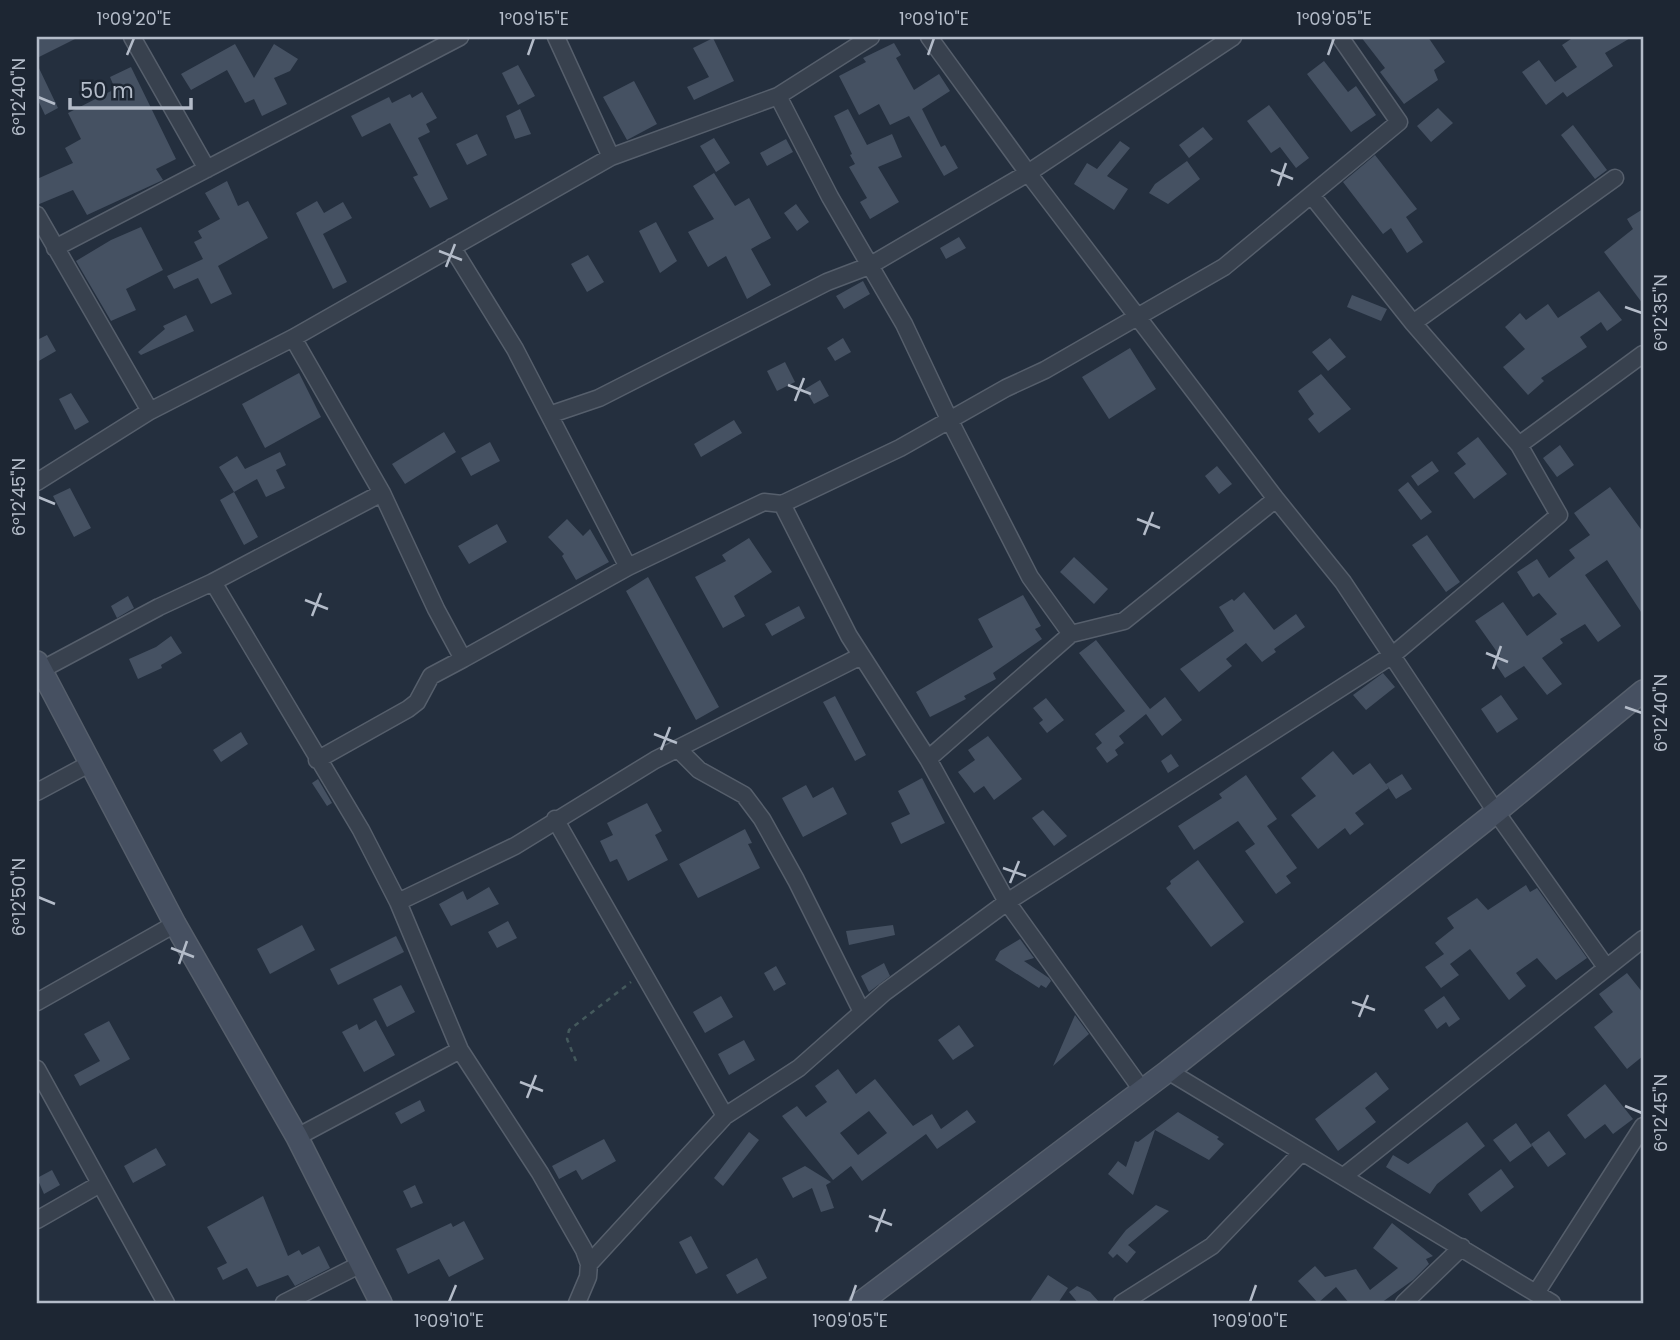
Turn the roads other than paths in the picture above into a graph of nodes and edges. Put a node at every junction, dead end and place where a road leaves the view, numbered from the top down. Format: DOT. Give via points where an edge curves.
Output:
graph roads {
  1 [pos="132,37"];
  2 [pos="460,37"];
  3 [pos="556,37"];
  4 [pos="872,37"];
  5 [pos="929,37"];
  6 [pos="1233,37"];
  7 [pos="1340,37"];
  8 [pos="1210,43"];
  9 [pos="778,96"];
  10 [pos="611,157"];
  11 [pos="207,169"];
  12 [pos="1028,173"];
  13 [pos="1615,178"];
  14 [pos="1312,196"];
  15 [pos="37,215"];
  16 [pos="452,247"];
  17 [pos="55,248"];
  18 [pos="869,266"];
  19 [pos="1139,315"];
  20 [pos="1413,323"];
  21 [pos="293,338"];
  22 [pos="1643,354"];
  23 [pos="150,411"];
  24 [pos="549,415"];
  25 [pos="949,419"];
  26 [pos="1519,445"];
  27 [pos="37,482"];
  28 [pos="382,493"];
  29 [pos="1276,499"];
  30 [pos="782,504"];
  31 [pos="628,566"];
  32 [pos="213,582"];
  33 [pos="1071,634"];
  34 [pos="1394,654"];
  35 [pos="861,656"];
  36 [pos="463,659"];
  37 [pos="39,666"];
  38 [pos="1643,691"];
  39 [pos="678,748"];
  40 [pos="928,759"];
  41 [pos="317,760"];
  42 [pos="91,763"];
  43 [pos="37,792"];
  44 [pos="1496,812"];
  45 [pos="555,819"];
  46 [pos="398,902"];
  47 [pos="1007,902"];
  48 [pos="175,924"];
  49 [pos="1643,939"];
  50 [pos="1606,967"];
  51 [pos="37,1002"];
  52 [pos="862,1012"];
  53 [pos="460,1050"];
  54 [pos="37,1069"];
  55 [pos="1168,1071"];
  56 [pos="1142,1090"];
  57 [pos="724,1116"];
  58 [pos="1643,1126"];
  59 [pos="297,1137"];
  60 [pos="1638,1146"];
  61 [pos="1302,1152"];
  62 [pos="1345,1175"];
  63 [pos="100,1184"];
  64 [pos="37,1220"];
  65 [pos="1462,1247"];
  66 [pos="361,1264"];
  67 [pos="589,1264"];
  68 [pos="1536,1293"];
  69 [pos="166,1303"];
  70 [pos="284,1303"];
  71 [pos="381,1303"];
  72 [pos="577,1303"];
  73 [pos="860,1303"];
  74 [pos="1122,1303"];
  75 [pos="1404,1303"];
  76 [pos="1552,1303"];
  1 -- 11 [label="street"];
  2 -- 11 [label="street"];
  3 -- 10 [label="street"];
  4 -- 9 [label="street"];
  5 -- 12 [label="street"];
  6 -- 8 [label="street"];
  7 -- 14 [label="street" via="1399,122"];
  8 -- 12 [label="street"];
  9 -- 10 [label="street"];
  9 -- 18 [label="street"];
  10 -- 16 [label="street"];
  11 -- 17 [label="street"];
  12 -- 18 [label="street"];
  12 -- 19 [label="street"];
  13 -- 20 [label="street"];
  14 -- 19 [label="street" via="1224,267"];
  14 -- 20 [label="street"];
  15 -- 17 [label="street"];
  16 -- 21 [label="street"];
  16 -- 24 [label="street" via="515,349"];
  17 -- 23 [label="street"];
  18 -- 24 [label="street" via="827,282 599,398"];
  18 -- 25 [label="street" via="919,353"];
  19 -- 25 [label="street"];
  19 -- 29 [label="street"];
  20 -- 26 [label="street"];
  21 -- 23 [label="street"];
  21 -- 28 [label="street"];
  22 -- 26 [label="street"];
  23 -- 27 [label="street"];
  24 -- 31 [label="street"];
  25 -- 30 [label="street" via="900,448"];
  25 -- 33 [label="street" via="1030,577"];
  26 -- 34 [label="street" via="1559,515"];
  28 -- 32 [label="street"];
  28 -- 36 [label="street"];
  29 -- 33 [label="street" via="1124,621"];
  29 -- 34 [label="street"];
  30 -- 31 [label="street" via="764,502"];
  30 -- 35 [label="street"];
  31 -- 36 [label="street"];
  32 -- 37 [label="street"];
  32 -- 41 [label="street"];
  33 -- 40 [label="street"];
  34 -- 44 [label="street"];
  34 -- 47 [label="street"];
  35 -- 39 [label="street"];
  35 -- 40 [label="street"];
  36 -- 41 [label="street" via="431,676 408,709"];
  37 -- 42 [label="street"];
  38 -- 44 [label="street"];
  39 -- 45 [label="street"];
  39 -- 52 [label="street" via="699,771 744,794 762,819"];
  40 -- 47 [label="street"];
  41 -- 46 [label="street" via="361,830"];
  42 -- 43 [label="street"];
  42 -- 48 [label="street"];
  44 -- 50 [label="street"];
  44 -- 55 [label="street"];
  45 -- 46 [label="street" via="515,846"];
  45 -- 57 [label="street"];
  46 -- 53 [label="street"];
  47 -- 52 [label="street"];
  47 -- 56 [label="street"];
  48 -- 51 [label="street"];
  48 -- 59 [label="street"];
  49 -- 50 [label="street"];
  50 -- 62 [label="street"];
  52 -- 57 [label="street" via="799,1068"];
  53 -- 59 [label="street"];
  53 -- 67 [label="street" via="576,1232"];
  54 -- 63 [label="street"];
  55 -- 56 [label="street"];
  55 -- 61 [label="street"];
  56 -- 73 [label="street"];
  57 -- 67 [label="street"];
  58 -- 60 [label="street"];
  59 -- 66 [label="street"];
  60 -- 68 [label="street"];
  61 -- 62 [label="street"];
  61 -- 74 [label="street" via="1212,1246"];
  62 -- 65 [label="street"];
  63 -- 64 [label="street"];
  63 -- 69 [label="street"];
  65 -- 68 [label="street"];
  65 -- 75 [label="street"];
  66 -- 70 [label="street"];
  66 -- 71 [label="street"];
  67 -- 72 [label="street"];
  68 -- 76 [label="street"];
}
